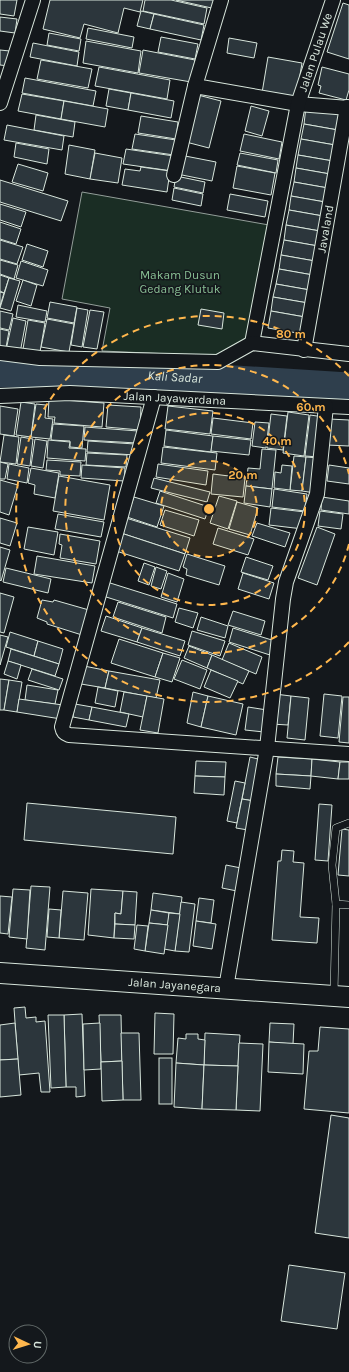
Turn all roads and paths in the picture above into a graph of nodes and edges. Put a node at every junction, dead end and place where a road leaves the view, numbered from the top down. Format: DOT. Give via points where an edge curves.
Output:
graph roads {
  1 [pos="33,0"];
  2 [pos="221,0"];
  3 [pos="332,0"];
  4 [pos="195,86"];
  5 [pos="0,103"];
  6 [pos="298,104"];
  7 [pos="348,108"];
  8 [pos="174,174"];
  9 [pos="252,343"];
  10 [pos="304,350"];
  11 [pos="0,353"];
  12 [pos="349,354"];
  13 [pos="0,396"];
  14 [pos="154,397"];
  15 [pos="326,406"];
  16 [pos="349,407"];
  17 [pos="267,748"];
  18 [pos="349,754"];
  19 [pos="349,823"];
  20 [pos="336,904"];
  21 [pos="349,905"];
  22 [pos="0,973"];
  23 [pos="226,988"];
  24 [pos="341,997"];
  1 -- 5 [label="street"];
  2 -- 4 [label="street"];
  3 -- 6 [label="street, Jalan Pulau We"];
  4 -- 6 [label="street"];
  4 -- 8 [label="street"];
  6 -- 7 [label="street"];
  6 -- 9 [label="street, Jalan Pulau We"];
  7 -- 10 [label="street, Javaland"];
  9 -- 10 [label="street"];
  9 -- 11 [label="street" via="218,362 40,358"];
  10 -- 12 [label="street"];
  13 -- 14 [label="street, Jalan Jayawardana" via="70,393"];
  14 -- 15 [label="street, Jalan Jayawardana"];
  14 -- 17 [label="street" via="62,727 63,731 69,735"];
  15 -- 16 [label="street, Jalan Jayawardana"];
  15 -- 17 [label="street" via="317,494 282,599"];
  17 -- 18 [label="street"];
  17 -- 23 [label="street"];
  19 -- 20 [label="lane" via="336,828 334,840 332,865"];
  20 -- 21 [label="lane"];
  20 -- 24 [label="lane"];
  22 -- 23 [label="main road, Jalan Jayanegara"];
  23 -- 24 [label="main road, Jalan Jayanegara"];
}
